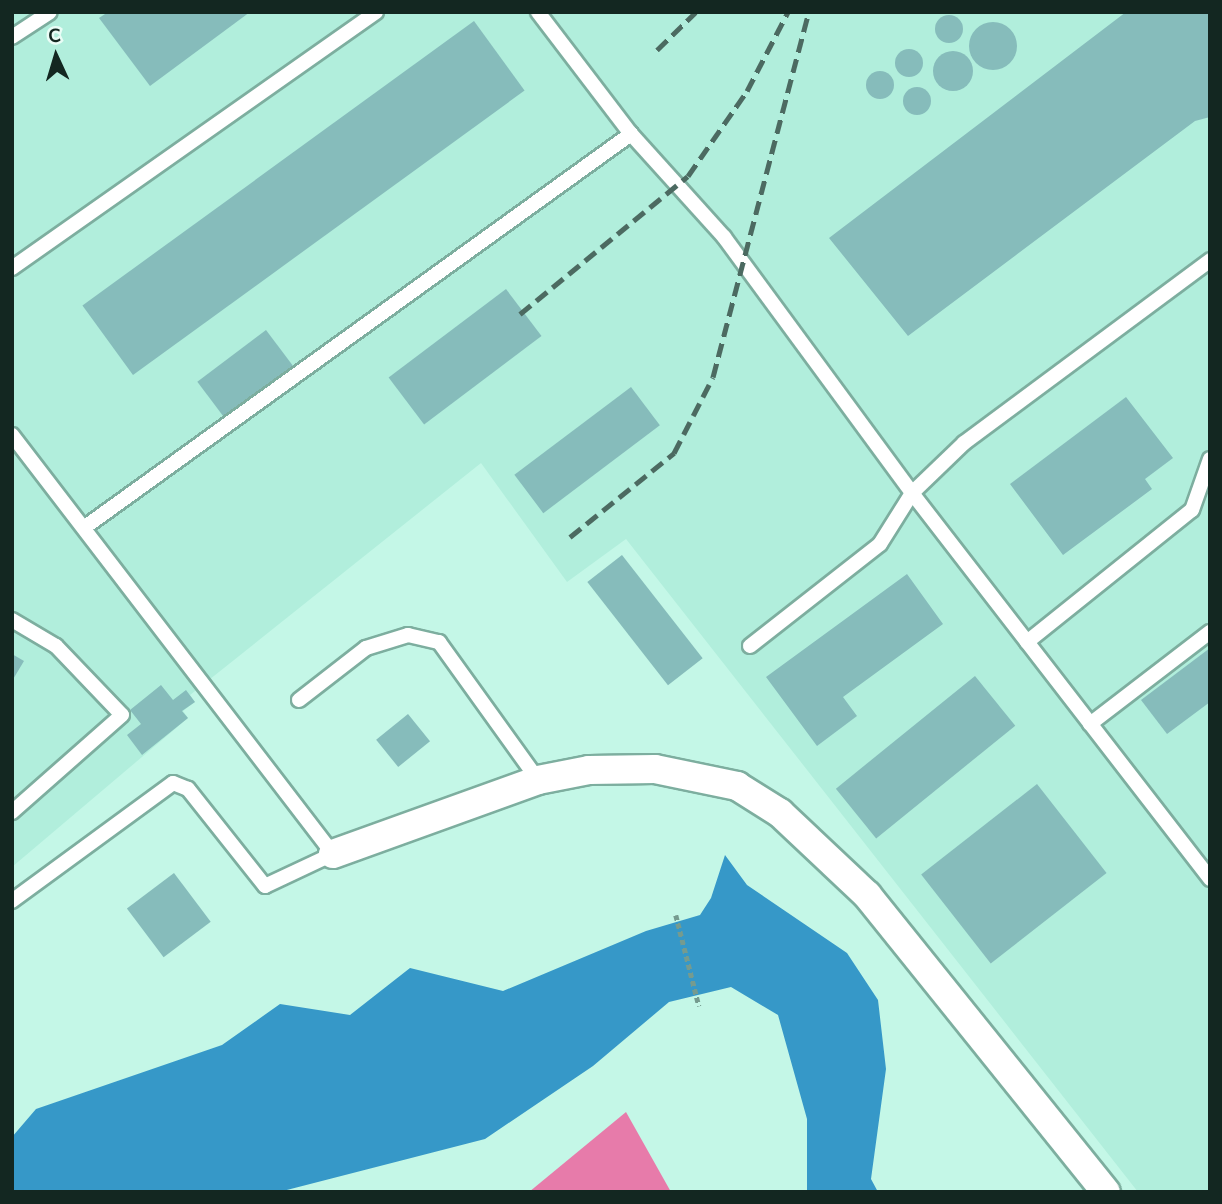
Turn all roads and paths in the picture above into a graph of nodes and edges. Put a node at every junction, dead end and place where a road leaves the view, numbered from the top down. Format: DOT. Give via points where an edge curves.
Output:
graph roads {
  1 [pos="50,12"];
  2 [pos="376,12"];
  3 [pos="538,12"];
  4 [pos="12,37"];
  5 [pos="631,134"];
  6 [pos="1210,260"];
  7 [pos="12,268"];
  8 [pos="12,435"];
  9 [pos="1210,459"];
  10 [pos="912,493"];
  11 [pos="85,527"];
  12 [pos="12,620"];
  13 [pos="1210,632"];
  14 [pos="1027,642"];
  15 [pos="750,646"];
  16 [pos="299,700"];
  17 [pos="1090,724"];
  18 [pos="538,780"];
  19 [pos="12,812"];
  20 [pos="333,854"];
  21 [pos="1210,879"];
  22 [pos="12,901"];
  23 [pos="676,915"];
  24 [pos="699,1006"];
  25 [pos="1106,1192"];
  1 -- 4 [label="lane"];
  2 -- 7 [label="lane"];
  3 -- 5 [label="lane"];
  5 -- 10 [label="lane" via="724,237"];
  5 -- 11 [label="lane"];
  6 -- 10 [label="lane" via="964,443"];
  8 -- 11 [label="lane"];
  9 -- 14 [label="lane" via="1192,510"];
  10 -- 14 [label="lane"];
  10 -- 15 [label="lane" via="880,544"];
  11 -- 20 [label="lane"];
  12 -- 19 [label="lane" via="56,646 122,715"];
  13 -- 17 [label="lane"];
  14 -- 17 [label="lane"];
  16 -- 18 [label="lane" via="366,648 408,635 439,642"];
  17 -- 21 [label="lane"];
  18 -- 20 [label="street"];
  18 -- 25 [label="street" via="623,767 687,772 737,786 780,813 891,921"];
  20 -- 22 [label="lane" via="265,886 188,789 173,783"];
  23 -- 24 [label="path"];
}
